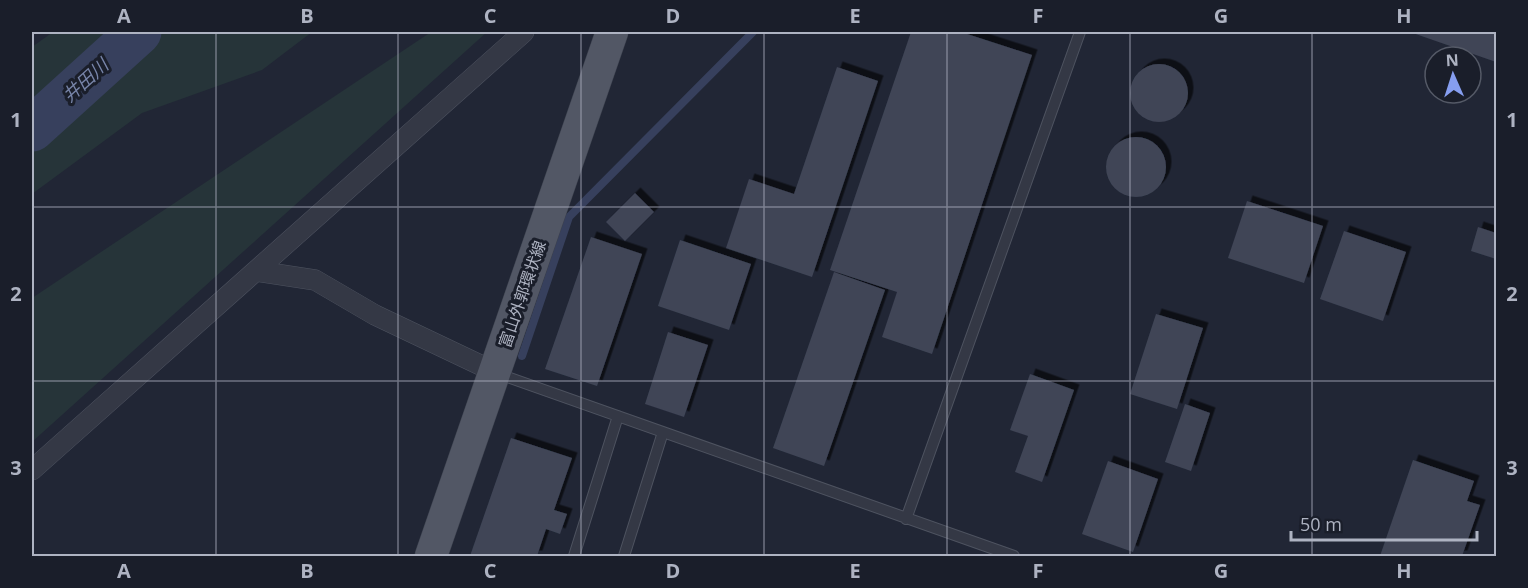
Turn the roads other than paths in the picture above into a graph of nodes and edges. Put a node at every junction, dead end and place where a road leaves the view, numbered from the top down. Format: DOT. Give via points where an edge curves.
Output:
graph roads {
  1 [pos="524,32"];
  2 [pos="612,32"];
  3 [pos="1080,32"];
  4 [pos="256,270"];
  5 [pos="495,372"];
  6 [pos="618,416"];
  7 [pos="663,432"];
  8 [pos="32,470"];
  9 [pos="906,519"];
  10 [pos="431,556"];
  11 [pos="574,556"];
  12 [pos="624,556"];
  13 [pos="1014,556"];
  1 -- 4 [label="street"];
  2 -- 5 [label="main road, 富山外郭環状線"];
  3 -- 9 [label="lane"];
  4 -- 5 [label="street" via="315,280 375,315"];
  4 -- 8 [label="street"];
  5 -- 6 [label="lane"];
  5 -- 10 [label="main road, 富山外郭環状線"];
  6 -- 7 [label="lane"];
  6 -- 11 [label="lane"];
  7 -- 9 [label="lane"];
  7 -- 12 [label="lane"];
  9 -- 13 [label="lane"];
}
